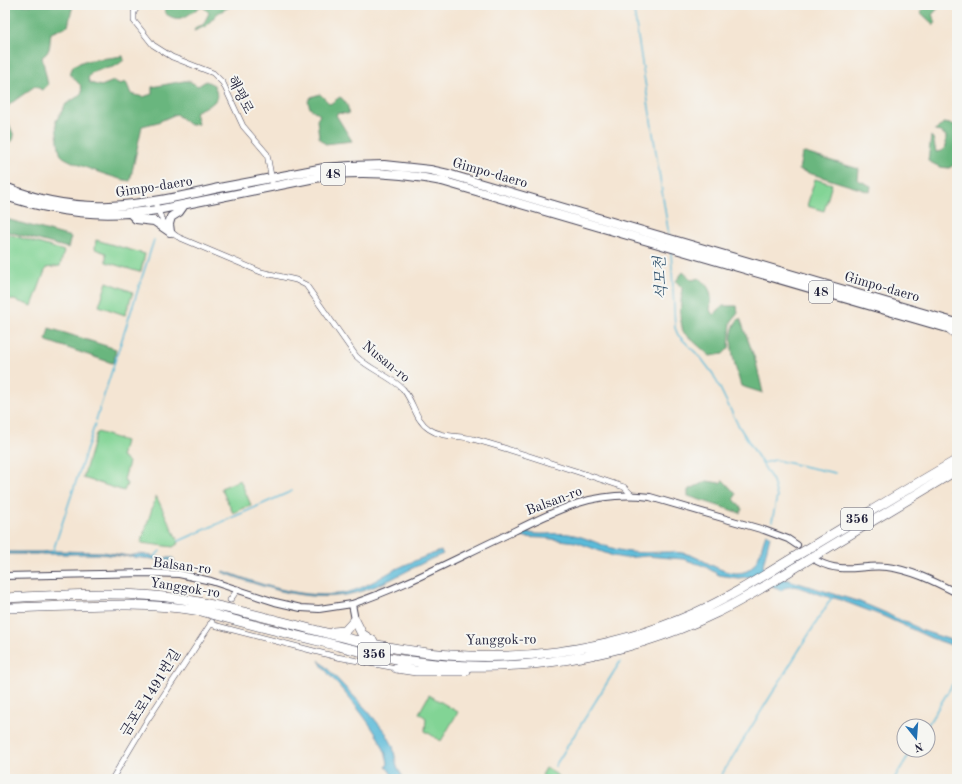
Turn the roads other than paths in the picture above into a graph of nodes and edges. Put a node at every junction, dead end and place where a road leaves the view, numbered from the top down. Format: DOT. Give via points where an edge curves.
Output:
graph roads {
  1 [pos="138,5"];
  2 [pos="272,182"];
  3 [pos="242,184"];
  4 [pos="5,187"];
  5 [pos="244,192"];
  6 [pos="5,196"];
  7 [pos="531,198"];
  8 [pos="515,202"];
  9 [pos="184,205"];
  10 [pos="156,206"];
  11 [pos="130,213"];
  12 [pos="170,232"];
  13 [pos="687,248"];
  14 [pos="823,283"];
  15 [pos="820,292"];
  16 [pos="954,328"];
  17 [pos="957,336"];
  18 [pos="957,459"];
  19 [pos="957,472"];
  20 [pos="632,495"];
  21 [pos="797,545"];
  22 [pos="817,561"];
  23 [pos="5,576"];
  24 [pos="238,589"];
  25 [pos="5,593"];
  26 [pos="957,593"];
  27 [pos="83,594"];
  28 [pos="5,598"];
  29 [pos="230,600"];
  30 [pos="352,604"];
  31 [pos="56,607"];
  32 [pos="5,608"];
  33 [pos="5,612"];
  34 [pos="354,620"];
  35 [pos="308,629"];
  36 [pos="387,646"];
  37 [pos="529,664"];
  38 [pos="396,668"];
  39 [pos="112,779"];
  1 -- 2 [label="street, 해평로" via="134,12 134,21 153,45 172,57 213,73 223,83 243,126 267,154"];
  2 -- 3 [label="main road, Gimpo-daero / 48"];
  2 -- 5 [label="main road, Gimpo-daero / 48"];
  2 -- 7 [label="main road, Gimpo-daero / 48" via="350,166 396,166 448,174"];
  2 -- 8 [label="main road, Gimpo-daero / 48" via="361,172 398,173 442,181"];
  3 -- 5 [label="main road"];
  3 -- 10 [label="main road, Gimpo-daero / 48"];
  4 -- 10 [label="main road, Gimpo-daero / 48" via="42,199 86,206"];
  5 -- 9 [label="main road, Gimpo-daero / 48"];
  6 -- 11 [label="main road, Gimpo-daero / 48" via="28,204 80,214"];
  7 -- 8 [label="main road" via="528,202"];
  7 -- 13 [label="main road, Gimpo-daero / 48" via="654,235"];
  8 -- 13 [label="main road, Gimpo-daero / 48" via="657,244"];
  9 -- 10 [label="main road, Gimpo-daero / 48"];
  9 -- 12 [label="main road" via="171,217"];
  10 -- 11 [label="main road, Gimpo-daero / 48"];
  10 -- 12 [label="street"];
  11 -- 12 [label="main road" via="136,219 154,221"];
  12 -- 20 [label="street, Nusan-ro" via="261,272 303,283 319,301 356,356 399,386 409,397 417,416 430,430 439,434 473,439 624,487"];
  13 -- 14 [label="main road, Gimpo-daero / 48"];
  13 -- 15 [label="main road, Gimpo-daero / 48"];
  14 -- 15 [label="main road"];
  14 -- 16 [label="main road, Gimpo-daero / 48"];
  15 -- 16 [label="main road, Gimpo-daero / 48"];
  16 -- 17 [label="highway"];
  18 -- 36 [label="highway, Yanggok-ro / 356" via="727,597 662,626 566,650 522,655 486,656 415,651"];
  19 -- 37 [label="highway, Yanggok-ro / 356" via="737,602 693,623 630,646"];
  20 -- 21 [label="street, Balsan-ro" via="650,497 764,530"];
  20 -- 30 [label="street, Balsan-ro" via="593,498 563,507 392,589"];
  22 -- 26 [label="street" via="840,569 895,568"];
  23 -- 24 [label="street, Balsan-ro" via="168,574 199,578"];
  24 -- 29 [label="street"];
  24 -- 30 [label="street, Balsan-ro" via="301,608 319,609"];
  25 -- 27 [label="highway"];
  27 -- 28 [label="highway, Yanggok-ro / 356"];
  27 -- 35 [label="highway, Yanggok-ro / 356" via="178,598"];
  30 -- 34 [label="street"];
  31 -- 32 [label="highway, Yanggok-ro / 356"];
  31 -- 33 [label="highway"];
  31 -- 37 [label="highway, Yanggok-ro / 356" via="129,604 178,607 400,660 458,665"];
  34 -- 35 [label="highway" via="349,628 342,632"];
  34 -- 36 [label="highway" via="362,634"];
  35 -- 36 [label="highway, Yanggok-ro / 356"];
  37 -- 38 [label="highway" via="468,671"];
  38 -- 39 [label="street, 금포로1491번길" via="336,657 211,622"];
}
